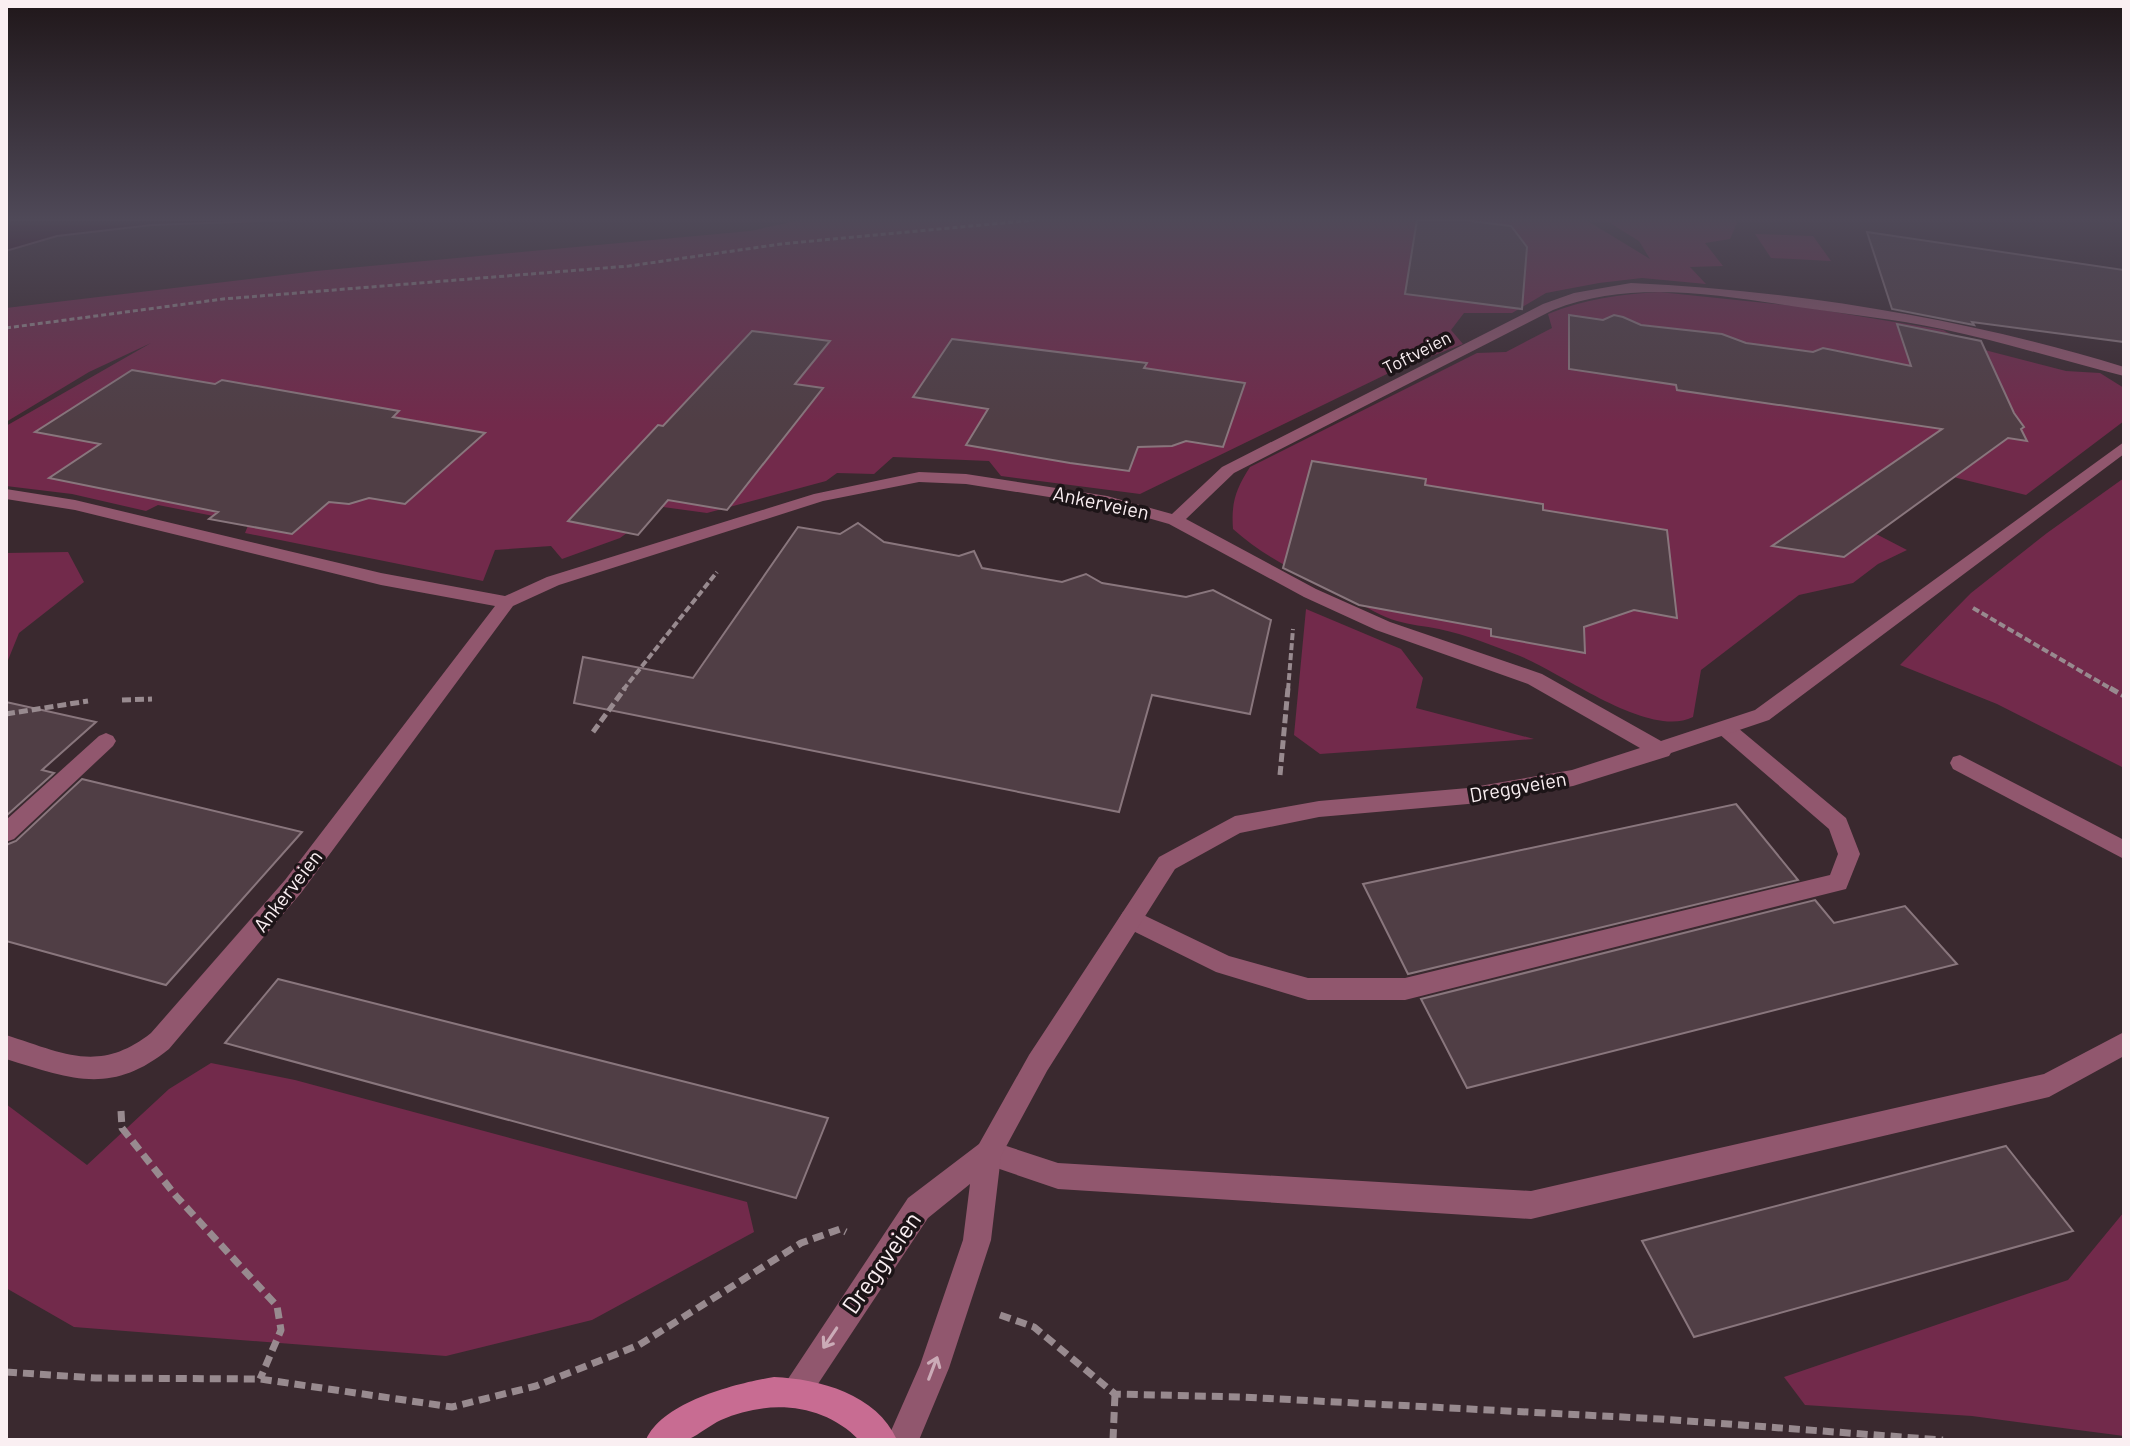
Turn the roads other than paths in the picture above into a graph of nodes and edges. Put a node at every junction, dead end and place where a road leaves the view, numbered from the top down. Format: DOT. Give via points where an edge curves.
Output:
graph roads {
  1 [pos="1638,287"];
  2 [pos="1652,287"];
  3 [pos="2124,372"];
  4 [pos="2124,447"];
  5 [pos="6,494"];
  6 [pos="1175,520"];
  7 [pos="507,602"];
  8 [pos="1725,728"];
  9 [pos="106,741"];
  10 [pos="1662,751"];
  11 [pos="1960,763"];
  12 [pos="6,833"];
  13 [pos="2124,850"];
  14 [pos="1131,919"];
  15 [pos="2124,1043"];
  16 [pos="6,1047"];
  17 [pos="988,1153"];
  18 [pos="795,1391"];
  19 [pos="662,1440"];
  20 [pos="881,1440"];
  21 [pos="903,1440"];
  1 -- 6 [label="street, Toftveien" via="1599,291 1548,307 1238,464"];
  2 -- 3 [label="street, Toftveien" via="1714,291 1939,324"];
  4 -- 8 [label="street, Dreggveien" via="1762,715"];
  5 -- 7 [label="street" via="75,505 381,579"];
  6 -- 7 [label="street, Ankerveien" via="1107,501 919,477 765,513 553,581"];
  6 -- 10 [label="street, Ankerveien" via="1383,626 1535,679"];
  7 -- 16 [label="street, Ankerveien" via="263,924 147,1052 119,1066 94,1070"];
  8 -- 10 [label="street, Dreggveien"];
  8 -- 14 [label="street" via="1838,824 1849,854 1838,882 1405,989 1308,989 1224,965"];
  9 -- 12 [label="street"];
  10 -- 14 [label="street, Dreggveien" via="1558,781 1468,796 1319,809 1235,825 1167,863"];
  11 -- 13 [label="street"];
  14 -- 17 [label="street, Dreggveien" via="1038,1063"];
  15 -- 17 [label="street" via="2049,1085 1531,1205 1058,1176"];
  17 -- 18 [label="street, Dreggveien, one-way" via="918,1208"];
  21 -- 17 [label="street, Dreggveien, one-way" via="934,1368 977,1240"];
  18 -- 19 [label="street" via="750,1393 706,1409"];
  18 -- 20 [label="street" via="833,1401 868,1424"];
}
